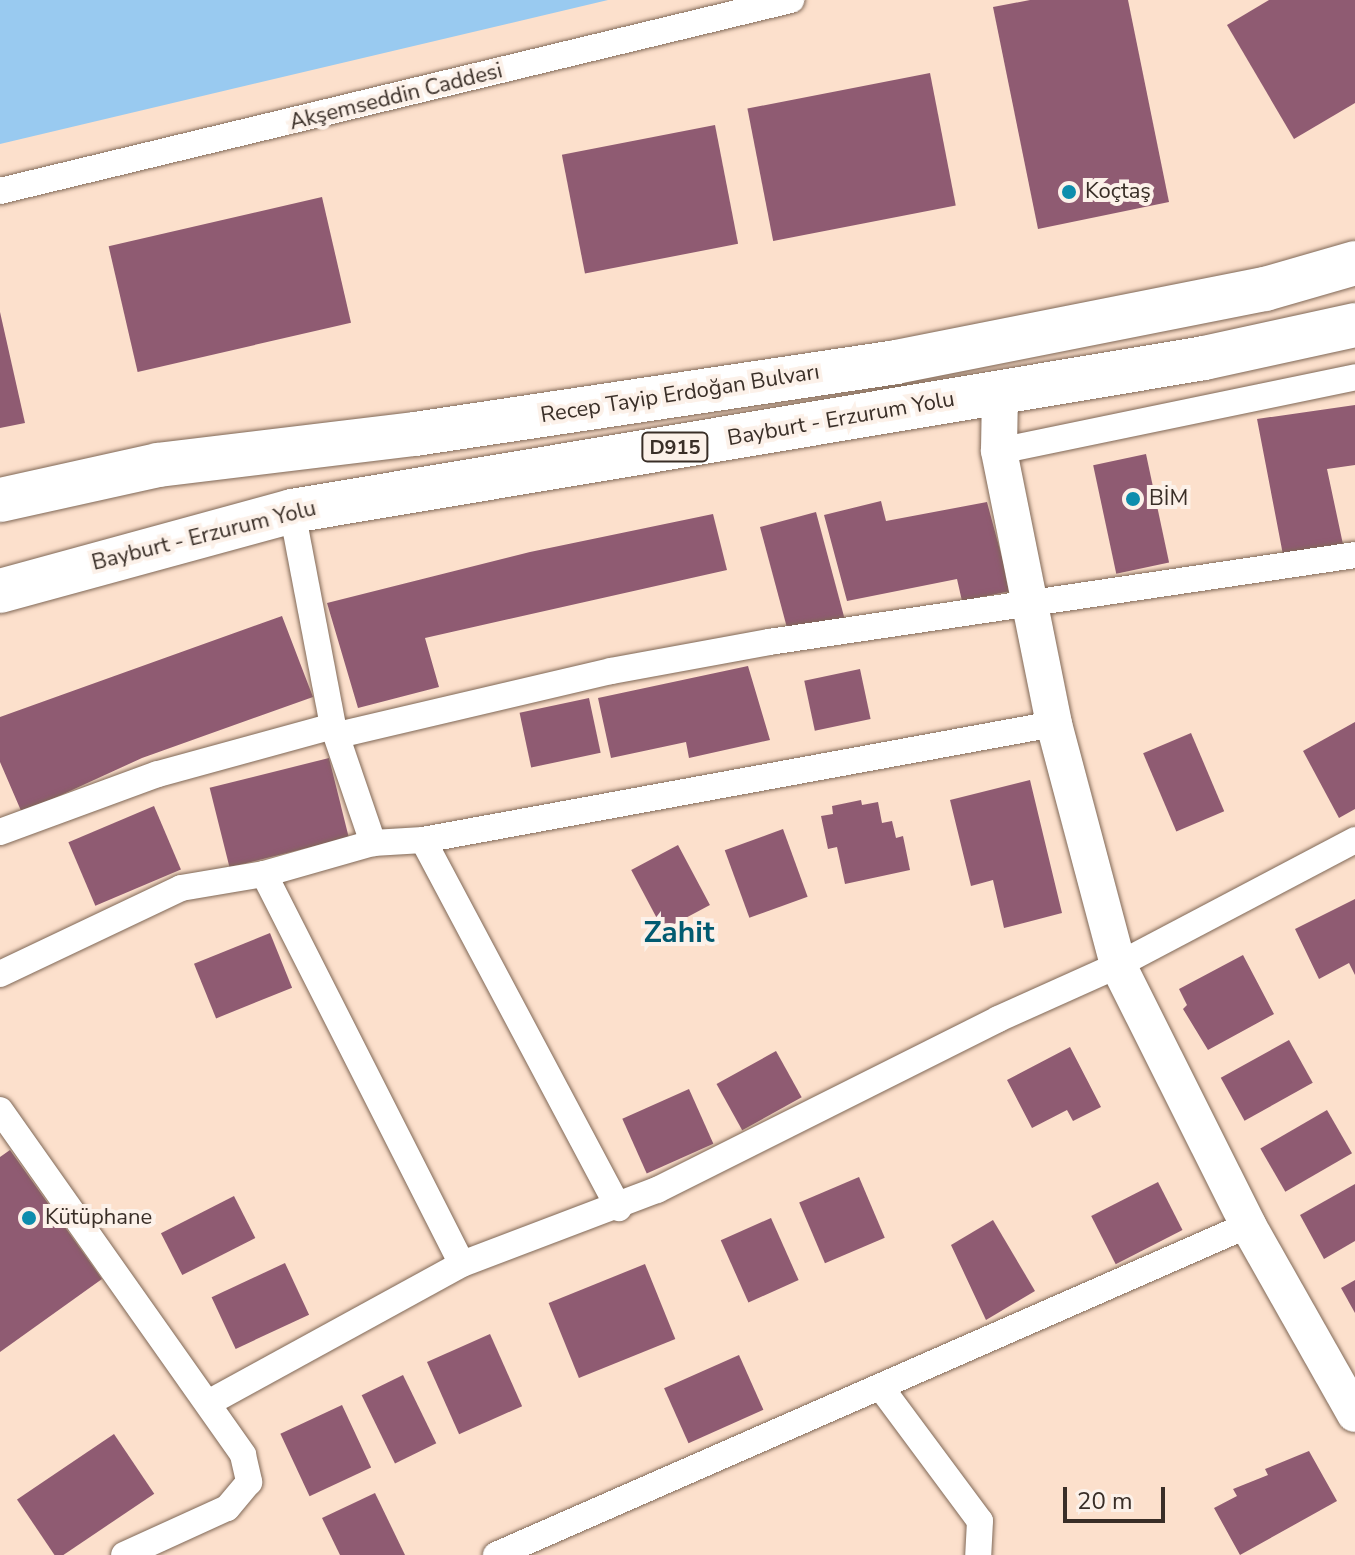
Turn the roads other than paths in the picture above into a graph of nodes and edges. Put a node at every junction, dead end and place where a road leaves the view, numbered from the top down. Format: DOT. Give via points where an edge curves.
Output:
graph roads {
  1 [pos="791,0"];
  2 [pos="0,191"];
  3 [pos="1355,263"];
  4 [pos="1355,325"];
  5 [pos="1355,377"];
  6 [pos="1000,392"];
  7 [pos="999,451"];
  8 [pos="0,500"];
  9 [pos="292,511"];
  10 [pos="1355,555"];
  11 [pos="0,591"];
  12 [pos="1030,605"];
  13 [pos="1054,724"];
  14 [pos="335,730"];
  15 [pos="0,832"];
  16 [pos="423,840"];
  17 [pos="1355,840"];
  18 [pos="373,843"];
  19 [pos="264,874"];
  20 [pos="1118,965"];
  21 [pos="0,974"];
  22 [pos="0,1110"];
  23 [pos="619,1208"];
  24 [pos="1248,1225"];
  25 [pos="462,1264"];
  26 [pos="882,1389"];
  27 [pos="210,1402"];
  28 [pos="1355,1414"];
  29 [pos="124,1555"];
  30 [pos="496,1555"];
  31 [pos="978,1555"];
  1 -- 2 [label="street, Akşemseddin Caddesi"];
  3 -- 8 [label="highway, Recep Tayip Erdoğan Bulvarı / D915" via="1265,289 896,362 415,434 158,465"];
  4 -- 6 [label="highway, Bayburt - Erzurum Yolu / D915" via="1204,358"];
  5 -- 7 [label="street"];
  6 -- 7 [label="street"];
  6 -- 9 [label="highway, Bayburt - Erzurum Yolu / D915"];
  7 -- 12 [label="street"];
  9 -- 11 [label="highway, Bayburt - Erzurum Yolu / D915"];
  9 -- 14 [label="street"];
  10 -- 12 [label="street"];
  12 -- 13 [label="street"];
  12 -- 14 [label="street" via="769,642"];
  13 -- 16 [label="street"];
  13 -- 20 [label="street"];
  14 -- 15 [label="street" via="158,774"];
  14 -- 18 [label="street"];
  16 -- 18 [label="street"];
  16 -- 23 [label="street"];
  17 -- 20 [label="street"];
  18 -- 19 [label="street"];
  19 -- 21 [label="street" via="181,888"];
  19 -- 25 [label="street"];
  20 -- 23 [label="street"];
  20 -- 24 [label="street"];
  22 -- 27 [label="street"];
  23 -- 25 [label="street"];
  24 -- 26 [label="street"];
  24 -- 28 [label="street"];
  25 -- 27 [label="street"];
  26 -- 30 [label="street"];
  26 -- 31 [label="street" via="980,1521"];
  27 -- 29 [label="street" via="243,1455 249,1482 227,1508"];
}
